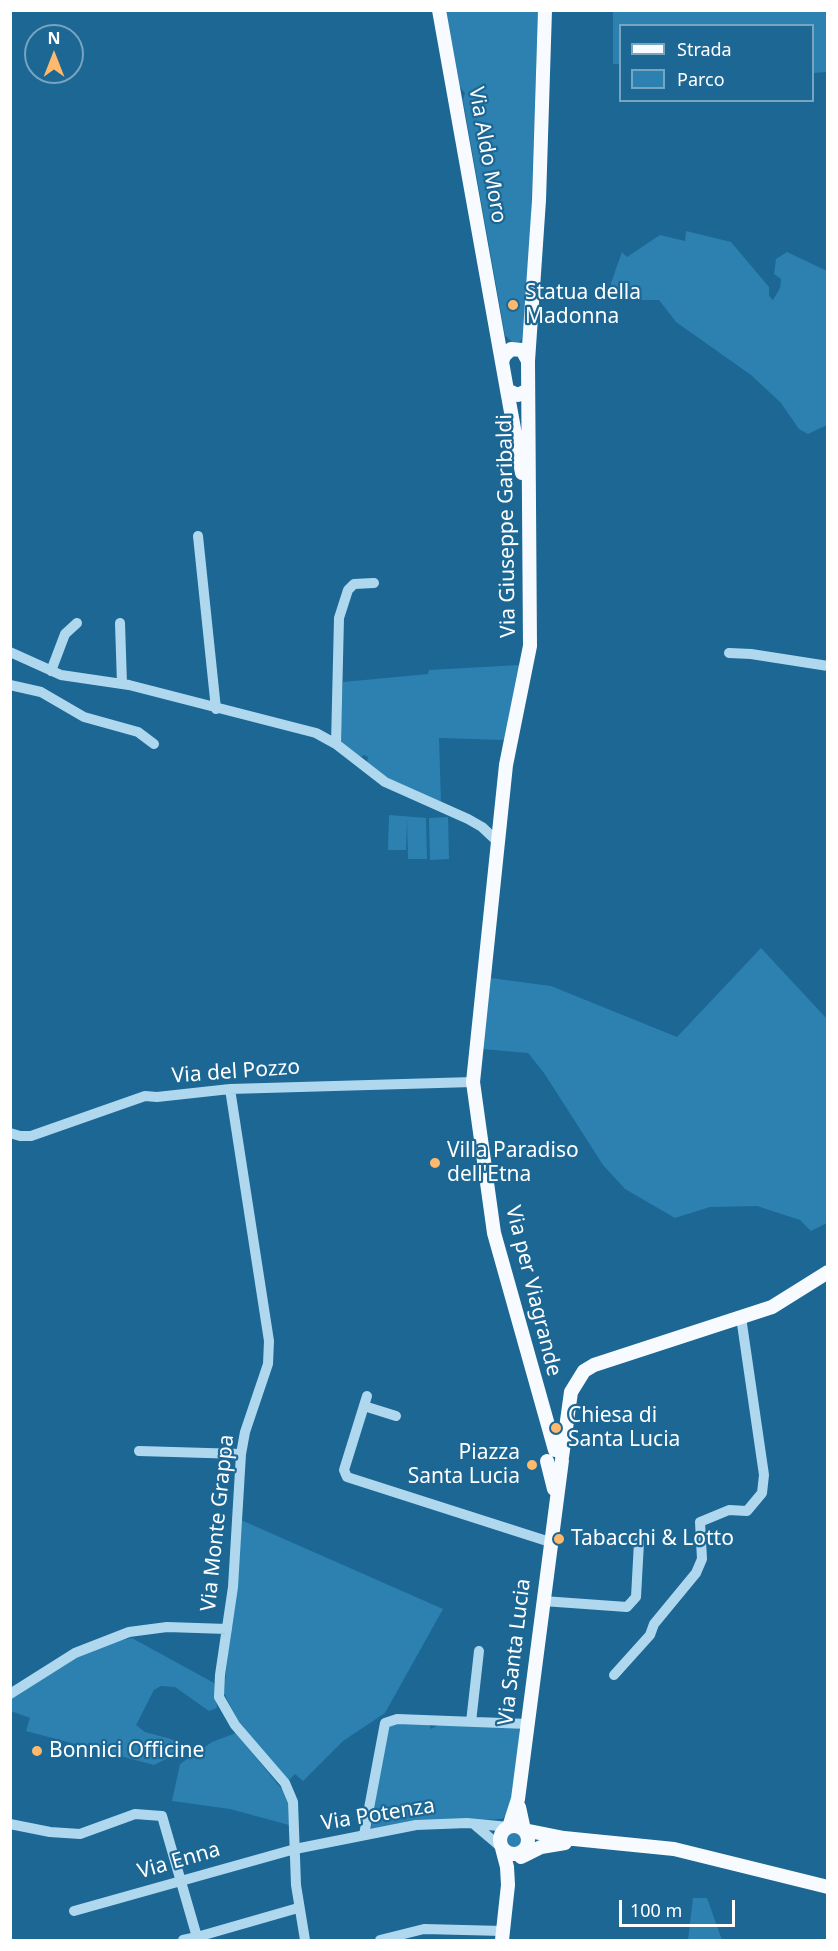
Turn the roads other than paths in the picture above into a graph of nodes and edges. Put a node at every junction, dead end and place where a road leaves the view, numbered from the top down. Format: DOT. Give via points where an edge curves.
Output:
graph roads {
  1 [pos="440,10"];
  2 [pos="545,10"];
  3 [pos="493,307"];
  4 [pos="530,308"];
  5 [pos="515,349"];
  6 [pos="528,361"];
  7 [pos="502,362"];
  8 [pos="507,390"];
  9 [pos="526,391"];
  10 [pos="198,536"];
  11 [pos="374,583"];
  12 [pos="77,623"];
  13 [pos="120,623"];
  14 [pos="10,652"];
  15 [pos="729,653"];
  16 [pos="528,660"];
  17 [pos="828,666"];
  18 [pos="51,671"];
  19 [pos="122,684"];
  20 [pos="10,685"];
  21 [pos="216,708"];
  22 [pos="154,744"];
  23 [pos="336,744"];
  24 [pos="498,842"];
  25 [pos="484,978"];
  26 [pos="473,1082"];
  27 [pos="230,1089"];
  28 [pos="10,1133"];
  29 [pos="828,1272"];
  30 [pos="741,1317"];
  31 [pos="396,1416"];
  32 [pos="139,1451"];
  33 [pos="241,1454"];
  34 [pos="555,1455"];
  35 [pos="550,1542"];
  36 [pos="639,1542"];
  37 [pos="543,1601"];
  38 [pos="227,1629"];
  39 [pos="479,1650"];
  40 [pos="614,1674"];
  41 [pos="10,1694"];
  42 [pos="471,1722"];
  43 [pos="528,1724"];
  44 [pos="518,1799"];
  45 [pos="467,1823"];
  46 [pos="10,1824"];
  47 [pos="509,1827"];
  48 [pos="524,1830"];
  49 [pos="364,1835"];
  50 [pos="585,1840"];
  51 [pos="502,1848"];
  52 [pos="295,1849"];
  53 [pos="524,1853"];
  54 [pos="182,1881"];
  55 [pos="508,1885"];
  56 [pos="828,1887"];
  57 [pos="298,1908"];
  58 [pos="74,1911"];
  59 [pos="502,1936"];
  60 [pos="197,1939"];
  61 [pos="183,1941"];
  62 [pos="305,1941"];
  63 [pos="380,1941"];
  1 -- 3 [label="main road, Via Aldo Moro"];
  2 -- 4 [label="main road"];
  3 -- 5 [label="main road" via="502,338"];
  3 -- 7 [label="main road, Via Giuseppe Garibaldi"];
  4 -- 5 [label="main road" via="524,340"];
  4 -- 6 [label="main road, Via Giuseppe Garibaldi"];
  5 -- 6 [label="main road" via="526,354"];
  5 -- 7 [label="main road" via="506,352"];
  6 -- 9 [label="main road, Via Giuseppe Garibaldi"];
  7 -- 8 [label="main road, Via Giuseppe Garibaldi"];
  8 -- 9 [label="main road" via="518,396"];
  8 -- 16 [label="main road, Via Giuseppe Garibaldi" via="522,476"];
  9 -- 16 [label="main road, Via Giuseppe Garibaldi"];
  10 -- 21 [label="street"];
  11 -- 23 [label="street" via="354,584 348,590 339,618"];
  12 -- 18 [label="street" via="65,634"];
  13 -- 19 [label="street"];
  14 -- 18 [label="street"];
  15 -- 17 [label="street"];
  16 -- 24 [label="main road, Via Giuseppe Garibaldi" via="506,765"];
  18 -- 19 [label="street"];
  19 -- 21 [label="street"];
  20 -- 22 [label="street" via="41,692 84,717 138,732"];
  21 -- 23 [label="street" via="316,732"];
  23 -- 24 [label="street" via="385,782 468,819"];
  24 -- 25 [label="main road, Via Giuseppe Garibaldi"];
  25 -- 26 [label="main road, Via per Viagrande"];
  26 -- 27 [label="street, Via del Pozzo"];
  26 -- 34 [label="main road, Via per Viagrande" via="494,1233"];
  27 -- 28 [label="street, Via del Pozzo" via="145,1096 31,1136"];
  27 -- 33 [label="street, Via Monte Grappa" via="269,1341 267,1364"];
  29 -- 30 [label="main road" via="784,1301"];
  30 -- 34 [label="main road" via="584,1371 570,1392 565,1434"];
  30 -- 40 [label="street" via="764,1475 762,1493 747,1511 729,1510 700,1521 702,1559 696,1573 654,1624 650,1635"];
  31 -- 35 [label="street" via="366,1401 344,1470 347,1477"];
  32 -- 33 [label="street"];
  33 -- 38 [label="street, Via Monte Grappa"];
  34 -- 35 [label="main road, Via Santa Lucia" via="555,1509"];
  35 -- 37 [label="main road, Via Santa Lucia"];
  36 -- 37 [label="street" via="636,1597 627,1607"];
  37 -- 43 [label="main road, Via Santa Lucia"];
  38 -- 41 [label="street" via="149,1628 129,1632 75,1653"];
  38 -- 52 [label="street, Via Monte Grappa" via="219,1697 228,1716 290,1793 295,1814"];
  39 -- 42 [label="street"];
  42 -- 43 [label="street"];
  42 -- 49 [label="street" via="397,1719 385,1723"];
  43 -- 44 [label="main road, Via Santa Lucia"];
  44 -- 47 [label="main road"];
  44 -- 48 [label="main road"];
  45 -- 47 [label="street, Via Potenza"];
  45 -- 49 [label="street, Via Potenza" via="416,1825"];
  45 -- 51 [label="street" via="486,1832"];
  46 -- 54 [label="street" via="80,1834 135,1814 156,1814 165,1820"];
  47 -- 48 [label="main road"];
  47 -- 51 [label="main road" via="501,1836"];
  48 -- 50 [label="main road"];
  48 -- 53 [label="main road" via="528,1839"];
  49 -- 52 [label="street, Via Potenza"];
  50 -- 53 [label="main road"];
  50 -- 56 [label="main road" via="674,1849"];
  51 -- 53 [label="main road" via="514,1854"];
  51 -- 55 [label="main road"];
  52 -- 54 [label="street, Via Enna"];
  52 -- 57 [label="street, Via Monte Grappa"];
  53 -- 55 [label="main road" via="511,1870"];
  54 -- 58 [label="street, Via Enna"];
  54 -- 60 [label="street"];
  55 -- 59 [label="main road"];
  57 -- 60 [label="street"];
  57 -- 62 [label="street, Via Monte Grappa"];
  59 -- 63 [label="street" via="424,1929"];
  60 -- 61 [label="street"];
}
